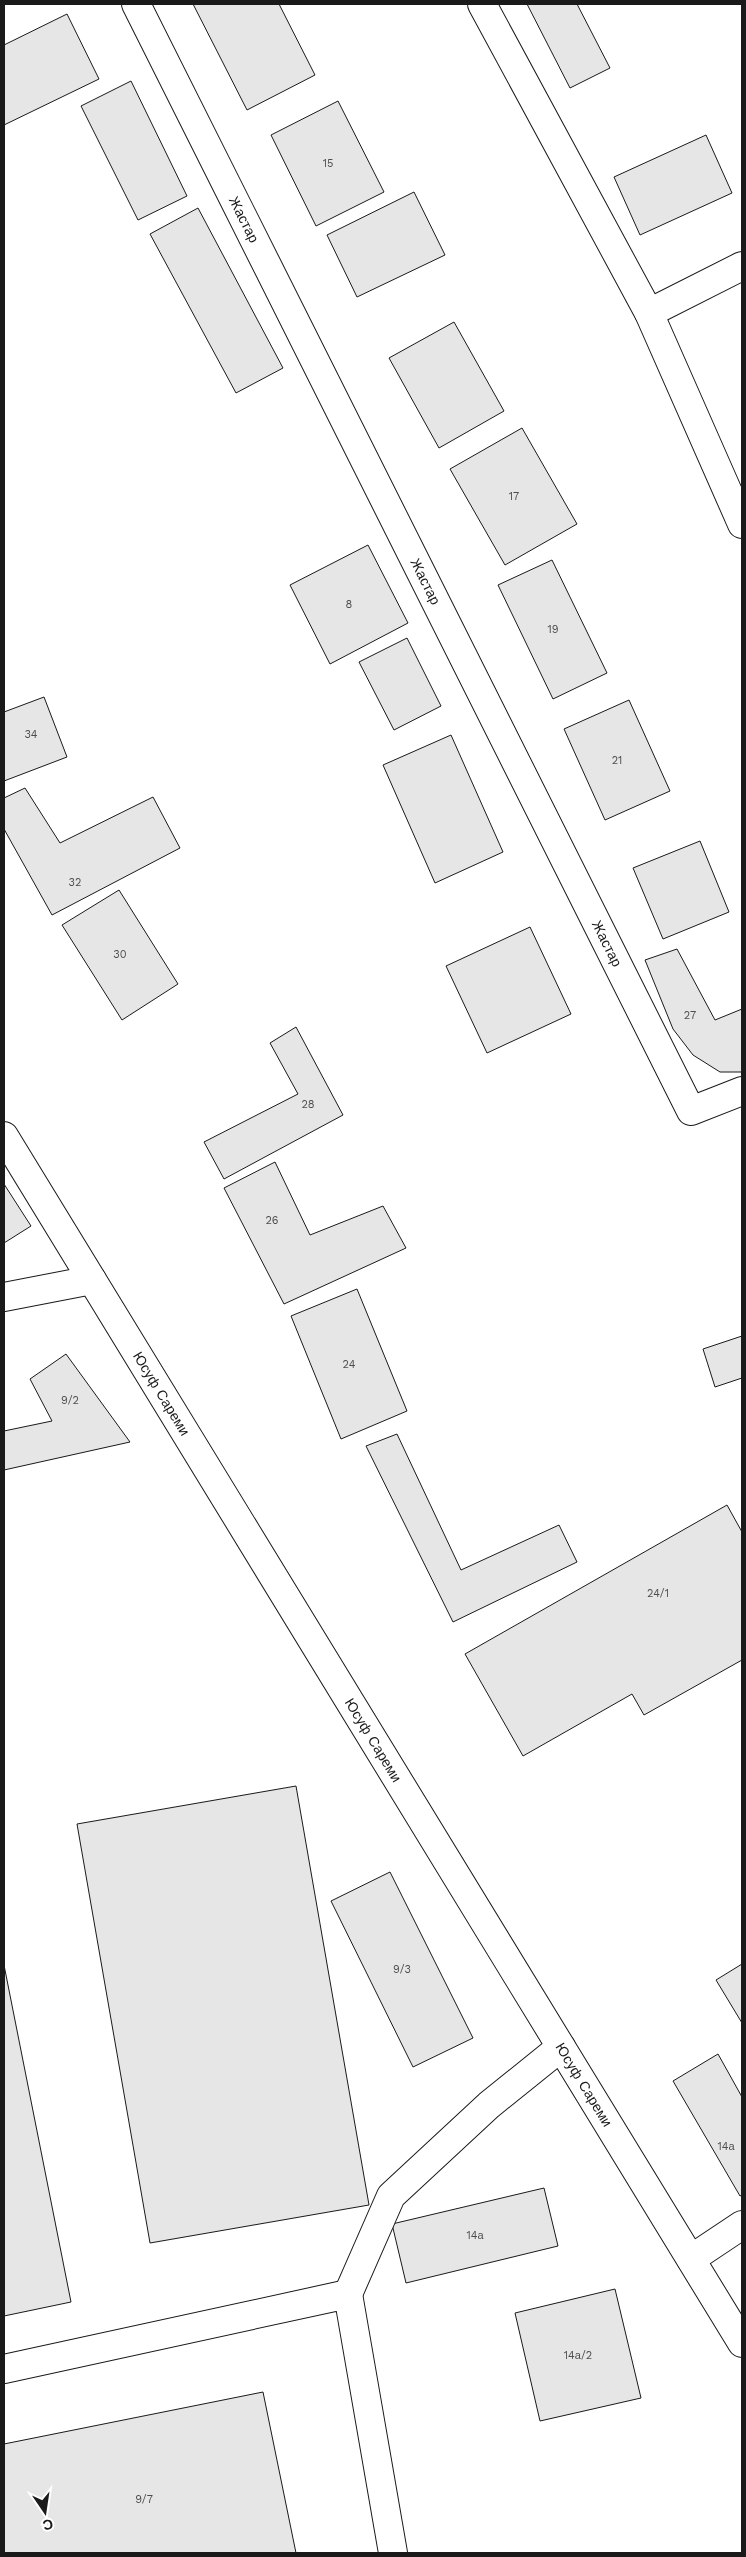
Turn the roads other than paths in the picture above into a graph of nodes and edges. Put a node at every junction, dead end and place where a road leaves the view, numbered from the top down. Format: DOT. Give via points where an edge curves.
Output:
graph roads {
  1 [pos="136,4"];
  2 [pos="482,4"];
  3 [pos="742,266"];
  4 [pos="649,313"];
  5 [pos="742,524"];
  6 [pos="742,1091"];
  7 [pos="4,1136"];
  8 [pos="92,1280"];
  9 [pos="4,1296"];
  10 [pos="561,2047"];
  11 [pos="742,2225"];
  12 [pos="691,2259"];
  13 [pos="348,2294"];
  14 [pos="742,2343"];
  15 [pos="4,2369"];
  16 [pos="393,2553"];
  1 -- 6 [label="street, Жастар" via="691,1111"];
  2 -- 4 [label="street"];
  3 -- 4 [label="street"];
  4 -- 5 [label="street"];
  7 -- 8 [label="street, Юсуф Сареми"];
  8 -- 9 [label="street"];
  8 -- 10 [label="street, Юсуф Сареми"];
  10 -- 12 [label="street, Юсуф Сареми"];
  10 -- 13 [label="street" via="489,2104 391,2196"];
  11 -- 12 [label="street"];
  12 -- 14 [label="street, Юсуф Сареми"];
  13 -- 15 [label="street"];
  13 -- 16 [label="street"];
}
